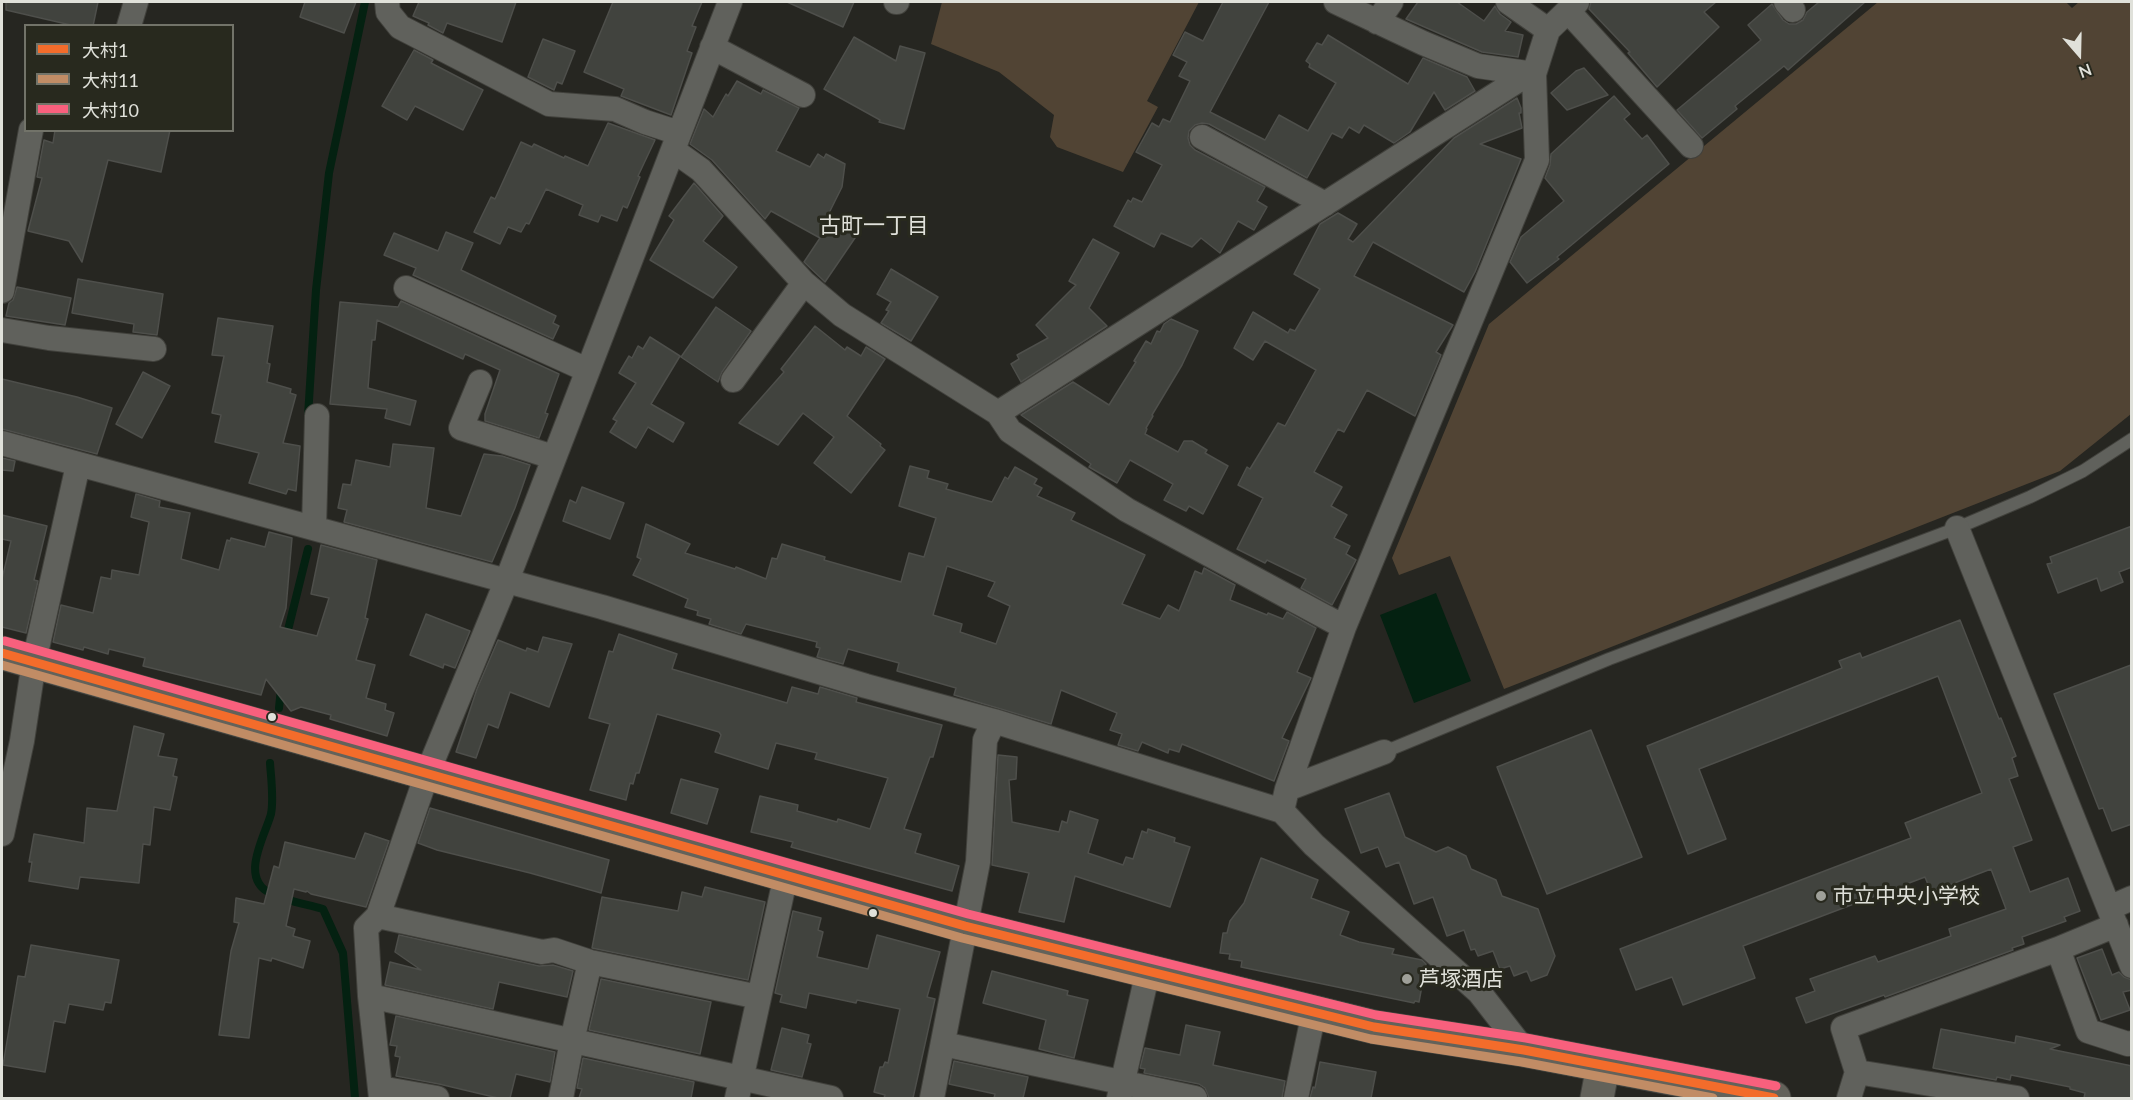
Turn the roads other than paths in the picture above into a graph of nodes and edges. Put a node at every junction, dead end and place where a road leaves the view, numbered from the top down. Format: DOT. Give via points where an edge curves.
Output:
graph roads {
  1 [pos="136,2"];
  2 [pos="387,2"];
  3 [pos="730,2"];
  4 [pos="1336,2"];
  5 [pos="1391,2"];
  6 [pos="1508,2"];
  7 [pos="1573,6"];
  8 [pos="1377,22"];
  9 [pos="130,24"];
  10 [pos="1548,30"];
  11 [pos="712,47"];
  12 [pos="1534,74"];
  13 [pos="802,94"];
  14 [pos="30,132"];
  15 [pos="1202,137"];
  16 [pos="676,142"];
  17 [pos="1691,146"];
  18 [pos="1324,204"];
  19 [pos="804,283"];
  20 [pos="406,288"];
  21 [pos="2,291"];
  22 [pos="2,330"];
  23 [pos="154,349"];
  24 [pos="587,370"];
  25 [pos="733,380"];
  26 [pos="480,381"];
  27 [pos="998,413"];
  28 [pos="317,416"];
  29 [pos="2132,439"];
  30 [pos="2,443"];
  31 [pos="553,457"];
  32 [pos="78,465"];
  33 [pos="314,528"];
  34 [pos="1957,528"];
  35 [pos="507,580"];
  36 [pos="1344,627"];
  37 [pos="2,652"];
  38 [pos="34,662"];
  39 [pos="994,721"];
  40 [pos="1384,752"];
  41 [pos="427,774"];
  42 [pos="1284,800"];
  43 [pos="2,834"];
  44 [pos="786,875"];
  45 [pos="2132,898"];
  46 [pos="378,916"];
  47 [pos="2112,916"];
  48 [pos="965,926"];
  49 [pos="2058,949"];
  50 [pos="590,962"];
  51 [pos="2132,966"];
  52 [pos="1148,971"];
  53 [pos="370,996"];
  54 [pos="759,997"];
  55 [pos="1314,1012"];
  56 [pos="572,1041"];
  57 [pos="2132,1042"];
  58 [pos="943,1044"];
  59 [pos="1524,1050"];
  60 [pos="1604,1066"];
  61 [pos="1857,1072"];
  62 [pos="739,1089"];
  63 [pos="1121,1090"];
  64 [pos="381,1093"];
  65 [pos="437,1098"];
  66 [pos="561,1098"];
  67 [pos="831,1098"];
  68 [pos="932,1098"];
  69 [pos="1196,1098"];
  70 [pos="1296,1098"];
  71 [pos="1598,1098"];
  72 [pos="1774,1098"];
  73 [pos="1849,1098"];
  74 [pos="2017,1098"];
  1 -- 9 [label="street"];
  2 -- 16 [label="street" via="388,12 400,27 549,104 615,108"];
  3 -- 11 [label="street"];
  4 -- 8 [label="street"];
  5 -- 8 [label="street"];
  6 -- 10 [label="street"];
  7 -- 10 [label="street"];
  7 -- 17 [label="street"];
  8 -- 12 [label="street" via="1478,66"];
  10 -- 12 [label="street"];
  11 -- 13 [label="street"];
  11 -- 16 [label="street"];
  12 -- 18 [label="street"];
  12 -- 36 [label="street" via="1537,160"];
  14 -- 21 [label="street"];
  15 -- 18 [label="street"];
  16 -- 19 [label="street"];
  16 -- 24 [label="street"];
  18 -- 27 [label="street"];
  19 -- 25 [label="street"];
  19 -- 27 [label="street" via="842,315"];
  20 -- 24 [label="street"];
  22 -- 23 [label="street"];
  24 -- 31 [label="street"];
  26 -- 31 [label="street" via="461,428"];
  27 -- 36 [label="street" via="1010,431 1127,510"];
  28 -- 33 [label="street"];
  29 -- 34 [label="lane" via="2083,471"];
  30 -- 32 [label="street"];
  31 -- 35 [label="street"];
  32 -- 33 [label="street"];
  32 -- 38 [label="street"];
  33 -- 35 [label="street"];
  34 -- 40 [label="lane" via="1609,659"];
  34 -- 47 [label="street"];
  35 -- 39 [label="street"];
  35 -- 41 [label="street"];
  36 -- 42 [label="street"];
  37 -- 38 [label="street"];
  38 -- 41 [label="street"];
  38 -- 43 [label="street"];
  39 -- 42 [label="street"];
  39 -- 48 [label="street" via="985,740 978,862"];
  40 -- 42 [label="street"];
  41 -- 44 [label="street"];
  41 -- 46 [label="street"];
  42 -- 59 [label="street" via="1314,845 1479,992"];
  44 -- 48 [label="street"];
  44 -- 54 [label="street"];
  45 -- 47 [label="street"];
  46 -- 50 [label="street" via="542,952 554,950"];
  46 -- 53 [label="street" via="366,928"];
  47 -- 49 [label="street"];
  47 -- 51 [label="street"];
  48 -- 52 [label="street"];
  48 -- 58 [label="street"];
  49 -- 57 [label="street" via="2088,1031"];
  49 -- 61 [label="street" via="1843,1028"];
  50 -- 54 [label="street"];
  50 -- 56 [label="street"];
  52 -- 55 [label="street"];
  52 -- 63 [label="street"];
  53 -- 56 [label="street"];
  53 -- 64 [label="street"];
  54 -- 62 [label="street"];
  55 -- 59 [label="street" via="1374,1027"];
  55 -- 70 [label="street"];
  56 -- 62 [label="street"];
  56 -- 66 [label="street"];
  58 -- 63 [label="street"];
  58 -- 68 [label="street"];
  59 -- 60 [label="street"];
  60 -- 71 [label="street"];
  60 -- 72 [label="street"];
  61 -- 73 [label="street"];
  61 -- 74 [label="street"];
  62 -- 67 [label="street"];
  63 -- 69 [label="street"];
  64 -- 65 [label="street"];
}
